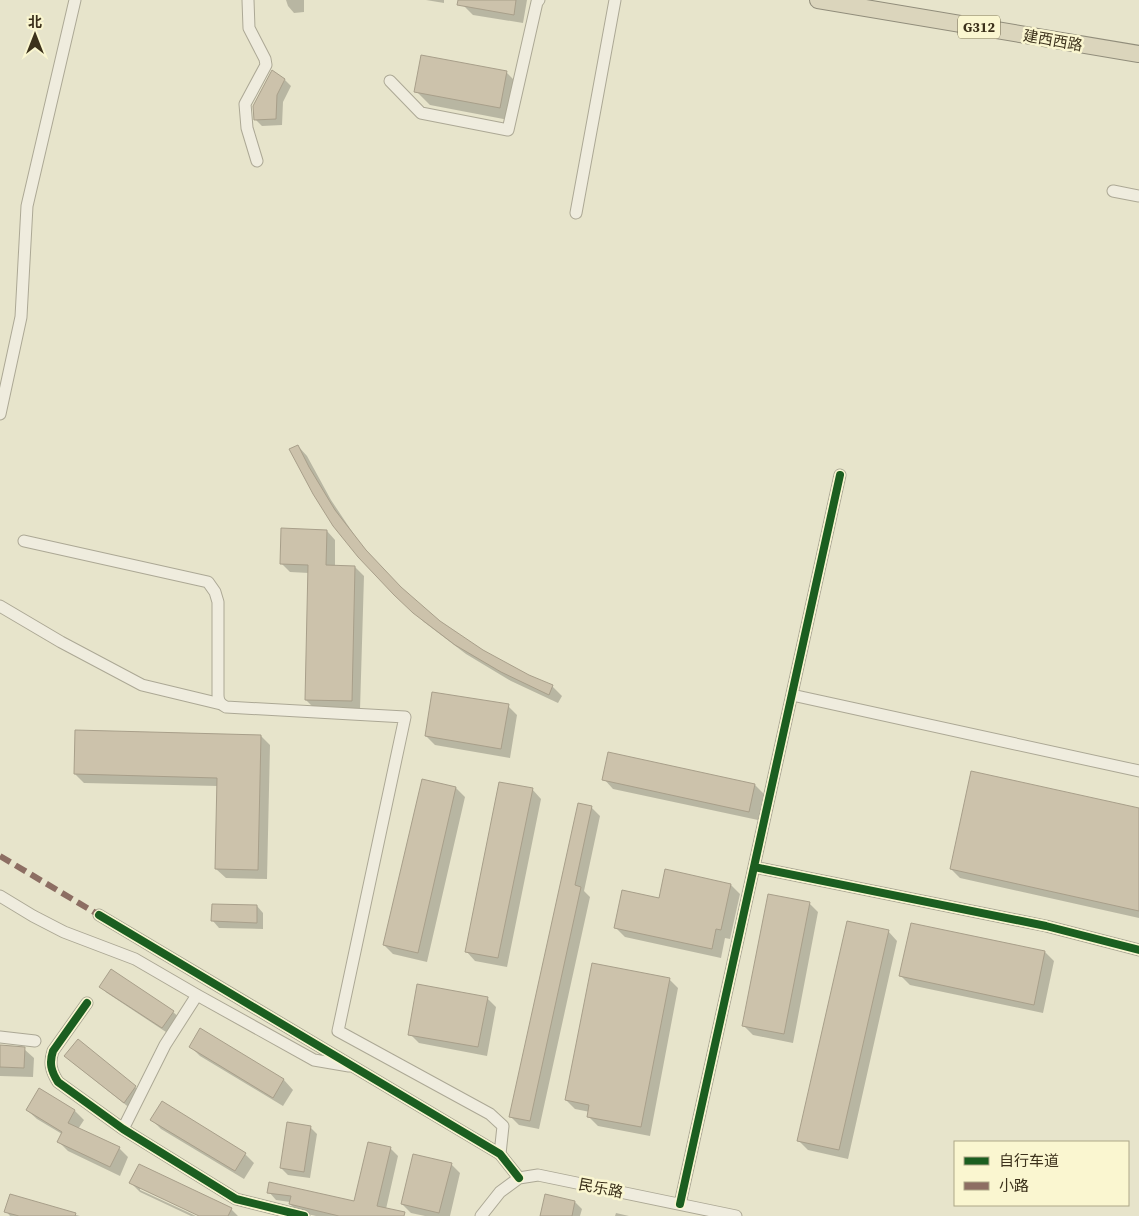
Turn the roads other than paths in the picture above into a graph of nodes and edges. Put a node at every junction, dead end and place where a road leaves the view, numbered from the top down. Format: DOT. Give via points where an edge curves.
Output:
graph roads {
  1 [pos="75,0"];
  2 [pos="248,0"];
  3 [pos="539,0"];
  4 [pos="615,0"];
  5 [pos="818,0"];
  6 [pos="1139,54"];
  7 [pos="390,81"];
  8 [pos="257,161"];
  9 [pos="1113,190"];
  10 [pos="1139,196"];
  11 [pos="576,213"];
  12 [pos="0,414"];
  13 [pos="840,475"];
  14 [pos="24,541"];
  15 [pos="0,606"];
  16 [pos="792,695"];
  17 [pos="220,704"];
  18 [pos="1139,771"];
  19 [pos="754,867"];
  20 [pos="0,896"];
  21 [pos="99,915"];
  22 [pos="1139,950"];
  23 [pos="197,996"];
  24 [pos="87,1003"];
  25 [pos="0,1037"];
  26 [pos="35,1040"];
  27 [pos="357,1068"];
  28 [pos="123,1129"];
  29 [pos="500,1154"];
  30 [pos="519,1178"];
  31 [pos="680,1204"];
  32 [pos="304,1216"];
  33 [pos="481,1216"];
  34 [pos="736,1216"];
  1 -- 12 [label="street" via="27,206 21,317"];
  2 -- 8 [label="street" via="249,28 266,65 245,104 247,128"];
  3 -- 7 [label="street" via="508,130 421,113"];
  4 -- 11 [label="street"];
  5 -- 6 [label="highway, 建西西路 / G312"];
  9 -- 10 [label="street"];
  13 -- 16 [label="street"];
  14 -- 17 [label="street" via="208,582 218,602"];
  15 -- 17 [label="street" via="142,685"];
  16 -- 18 [label="street"];
  16 -- 19 [label="street"];
  17 -- 29 [label="street" via="229,708 405,717 338,1031 490,1114 503,1126"];
  19 -- 22 [label="street" via="1046,926"];
  19 -- 31 [label="street"];
  20 -- 23 [label="street" via="64,932 135,959"];
  21 -- 27 [label="street"];
  23 -- 27 [label="street" via="314,1060"];
  23 -- 28 [label="street" via="165,1045"];
  24 -- 28 [label="street" via="52,1051 53,1075"];
  25 -- 26 [label="street"];
  27 -- 29 [label="street"];
  28 -- 32 [label="street" via="236,1199"];
  29 -- 30 [label="street"];
  30 -- 31 [label="street, 民乐路" via="538,1175"];
  30 -- 33 [label="street" via="500,1192"];
  31 -- 34 [label="street, 民乐路"];
}
